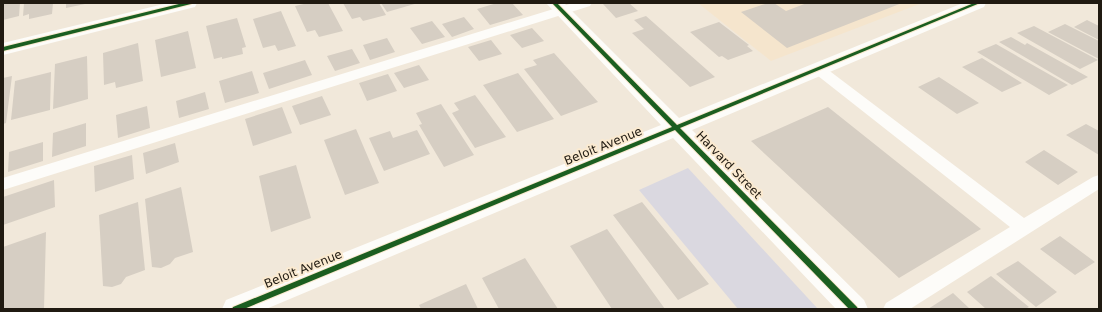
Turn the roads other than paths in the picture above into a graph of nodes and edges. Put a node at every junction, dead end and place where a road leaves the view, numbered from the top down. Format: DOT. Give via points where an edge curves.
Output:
graph roads {
  1 [pos="189,3"];
  2 [pos="586,3"];
  3 [pos="978,3"];
  4 [pos="558,7"];
  5 [pos="3,49"];
  6 [pos="818,69"];
  7 [pos="676,127"];
  8 [pos="1099,181"];
  9 [pos="3,184"];
  10 [pos="1024,228"];
  11 [pos="236,309"];
  12 [pos="854,309"];
  13 [pos="893,309"];
  1 -- 5 [label="street"];
  2 -- 4 [label="lane"];
  3 -- 6 [label="street, Beloit Avenue"];
  4 -- 7 [label="street, Harvard Street"];
  4 -- 9 [label="lane"];
  6 -- 7 [label="street, Beloit Avenue"];
  6 -- 10 [label="lane"];
  7 -- 11 [label="street, Beloit Avenue"];
  7 -- 12 [label="street, Harvard Street"];
  8 -- 10 [label="lane"];
  10 -- 13 [label="lane"];
}
